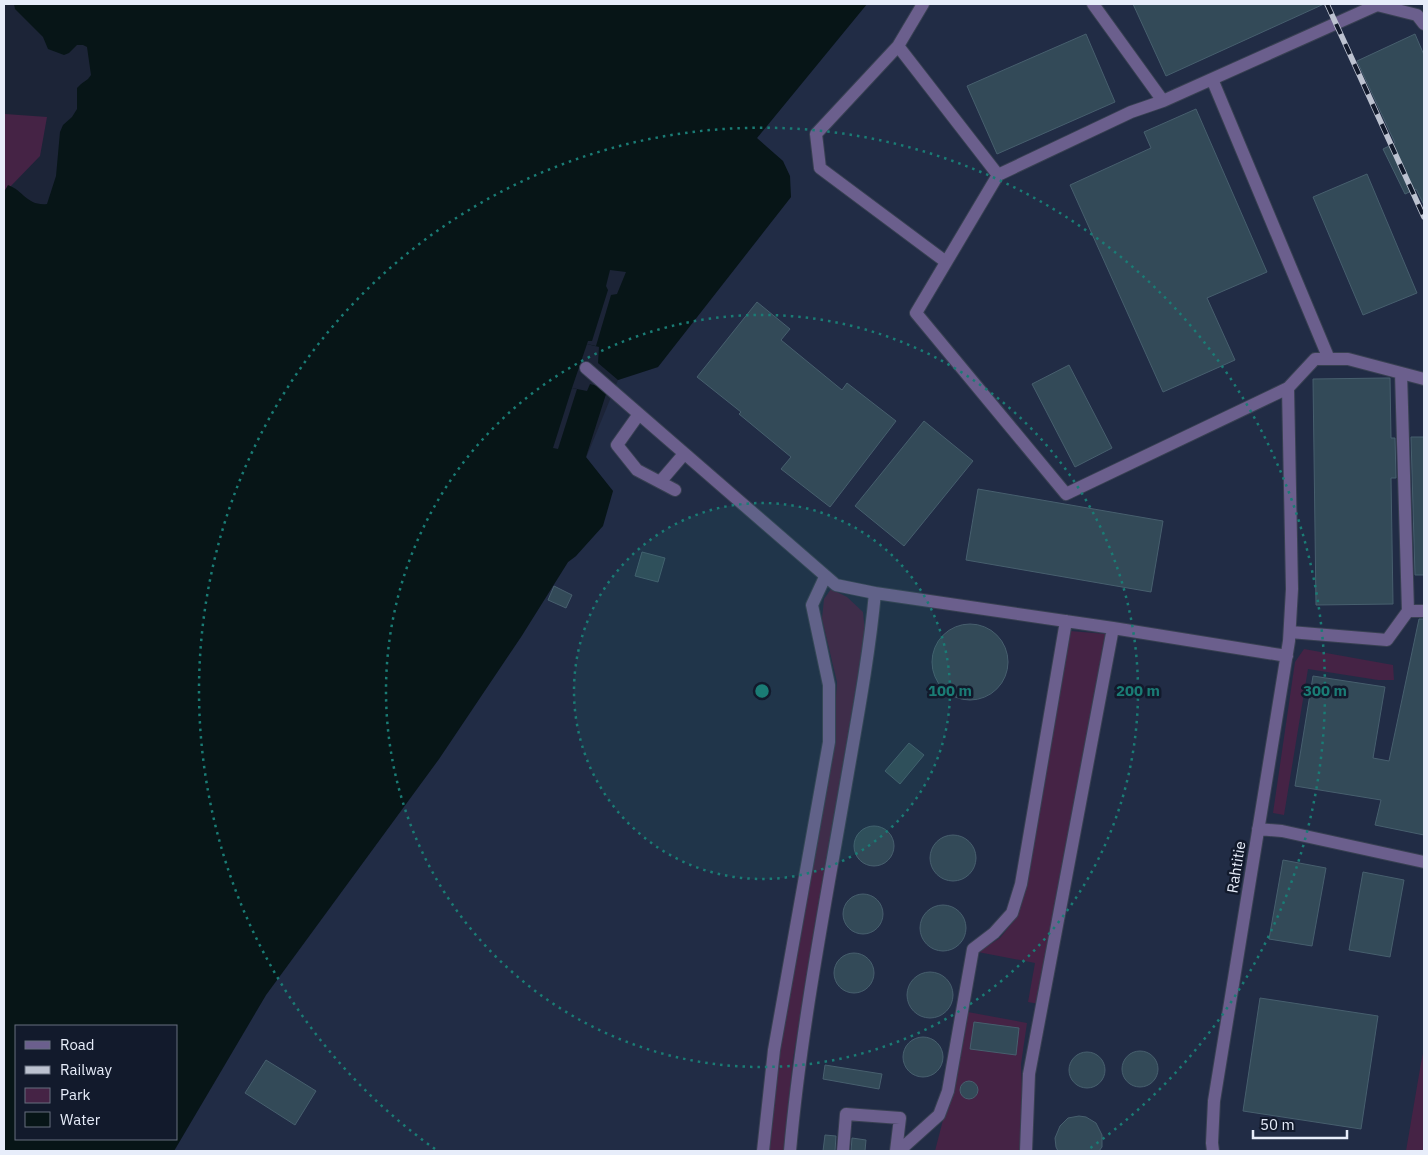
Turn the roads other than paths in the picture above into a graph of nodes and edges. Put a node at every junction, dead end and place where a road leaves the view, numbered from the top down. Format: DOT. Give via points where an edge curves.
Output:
graph roads {
  1 [pos="923,4"];
  2 [pos="1093,4"];
  3 [pos="1424,24"];
  4 [pos="898,46"];
  5 [pos="1212,79"];
  6 [pos="1163,101"];
  7 [pos="998,174"];
  8 [pos="946,262"];
  9 [pos="1329,359"];
  10 [pos="586,368"];
  11 [pos="1400,373"];
  12 [pos="1424,379"];
  13 [pos="1288,388"];
  14 [pos="639,414"];
  15 [pos="684,454"];
  16 [pos="660,482"];
  17 [pos="675,490"];
  18 [pos="826,576"];
  19 [pos="875,593"];
  20 [pos="1408,611"];
  21 [pos="1424,611"];
  22 [pos="1066,621"];
  23 [pos="1114,628"];
  24 [pos="1290,632"];
  25 [pos="1286,656"];
  26 [pos="1258,829"];
  27 [pos="1424,862"];
  28 [pos="763,1151"];
  29 [pos="790,1151"];
  30 [pos="843,1151"];
  31 [pos="898,1151"];
  32 [pos="1026,1151"];
  33 [pos="1214,1151"];
  1 -- 4 [label="street"];
  2 -- 6 [label="street"];
  3 -- 5 [label="street" via="1417,14 1377,5"];
  4 -- 7 [label="street"];
  4 -- 8 [label="street" via="816,134 820,168"];
  5 -- 6 [label="street"];
  5 -- 9 [label="street"];
  6 -- 7 [label="street" via="1131,112"];
  7 -- 8 [label="street"];
  8 -- 13 [label="street" via="916,313 1066,494"];
  9 -- 11 [label="street" via="1348,359"];
  9 -- 13 [label="street" via="1316,359"];
  10 -- 14 [label="street"];
  11 -- 12 [label="street"];
  11 -- 20 [label="street"];
  13 -- 24 [label="street, Rahtitie"];
  14 -- 15 [label="street"];
  14 -- 16 [label="street" via="617,445 637,470"];
  15 -- 16 [label="street"];
  15 -- 18 [label="street"];
  16 -- 17 [label="street"];
  18 -- 19 [label="street" via="836,586"];
  18 -- 28 [label="street" via="812,605 829,685 828,742 774,1050"];
  19 -- 22 [label="street"];
  19 -- 29 [label="street" via="866,674 795,1093"];
  20 -- 21 [label="street"];
  20 -- 24 [label="street" via="1387,640"];
  22 -- 23 [label="street"];
  22 -- 31 [label="street" via="1021,884 1012,913 973,949 948,1091 938,1116"];
  23 -- 25 [label="street"];
  23 -- 32 [label="street" via="1029,1074"];
  24 -- 25 [label="street, Rahtitie"];
  25 -- 26 [label="street, Rahtitie"];
  26 -- 27 [label="street" via="1282,831"];
  26 -- 33 [label="street, Rahtitie" via="1214,1101"];
  30 -- 31 [label="street" via="846,1114 900,1118"];
}
